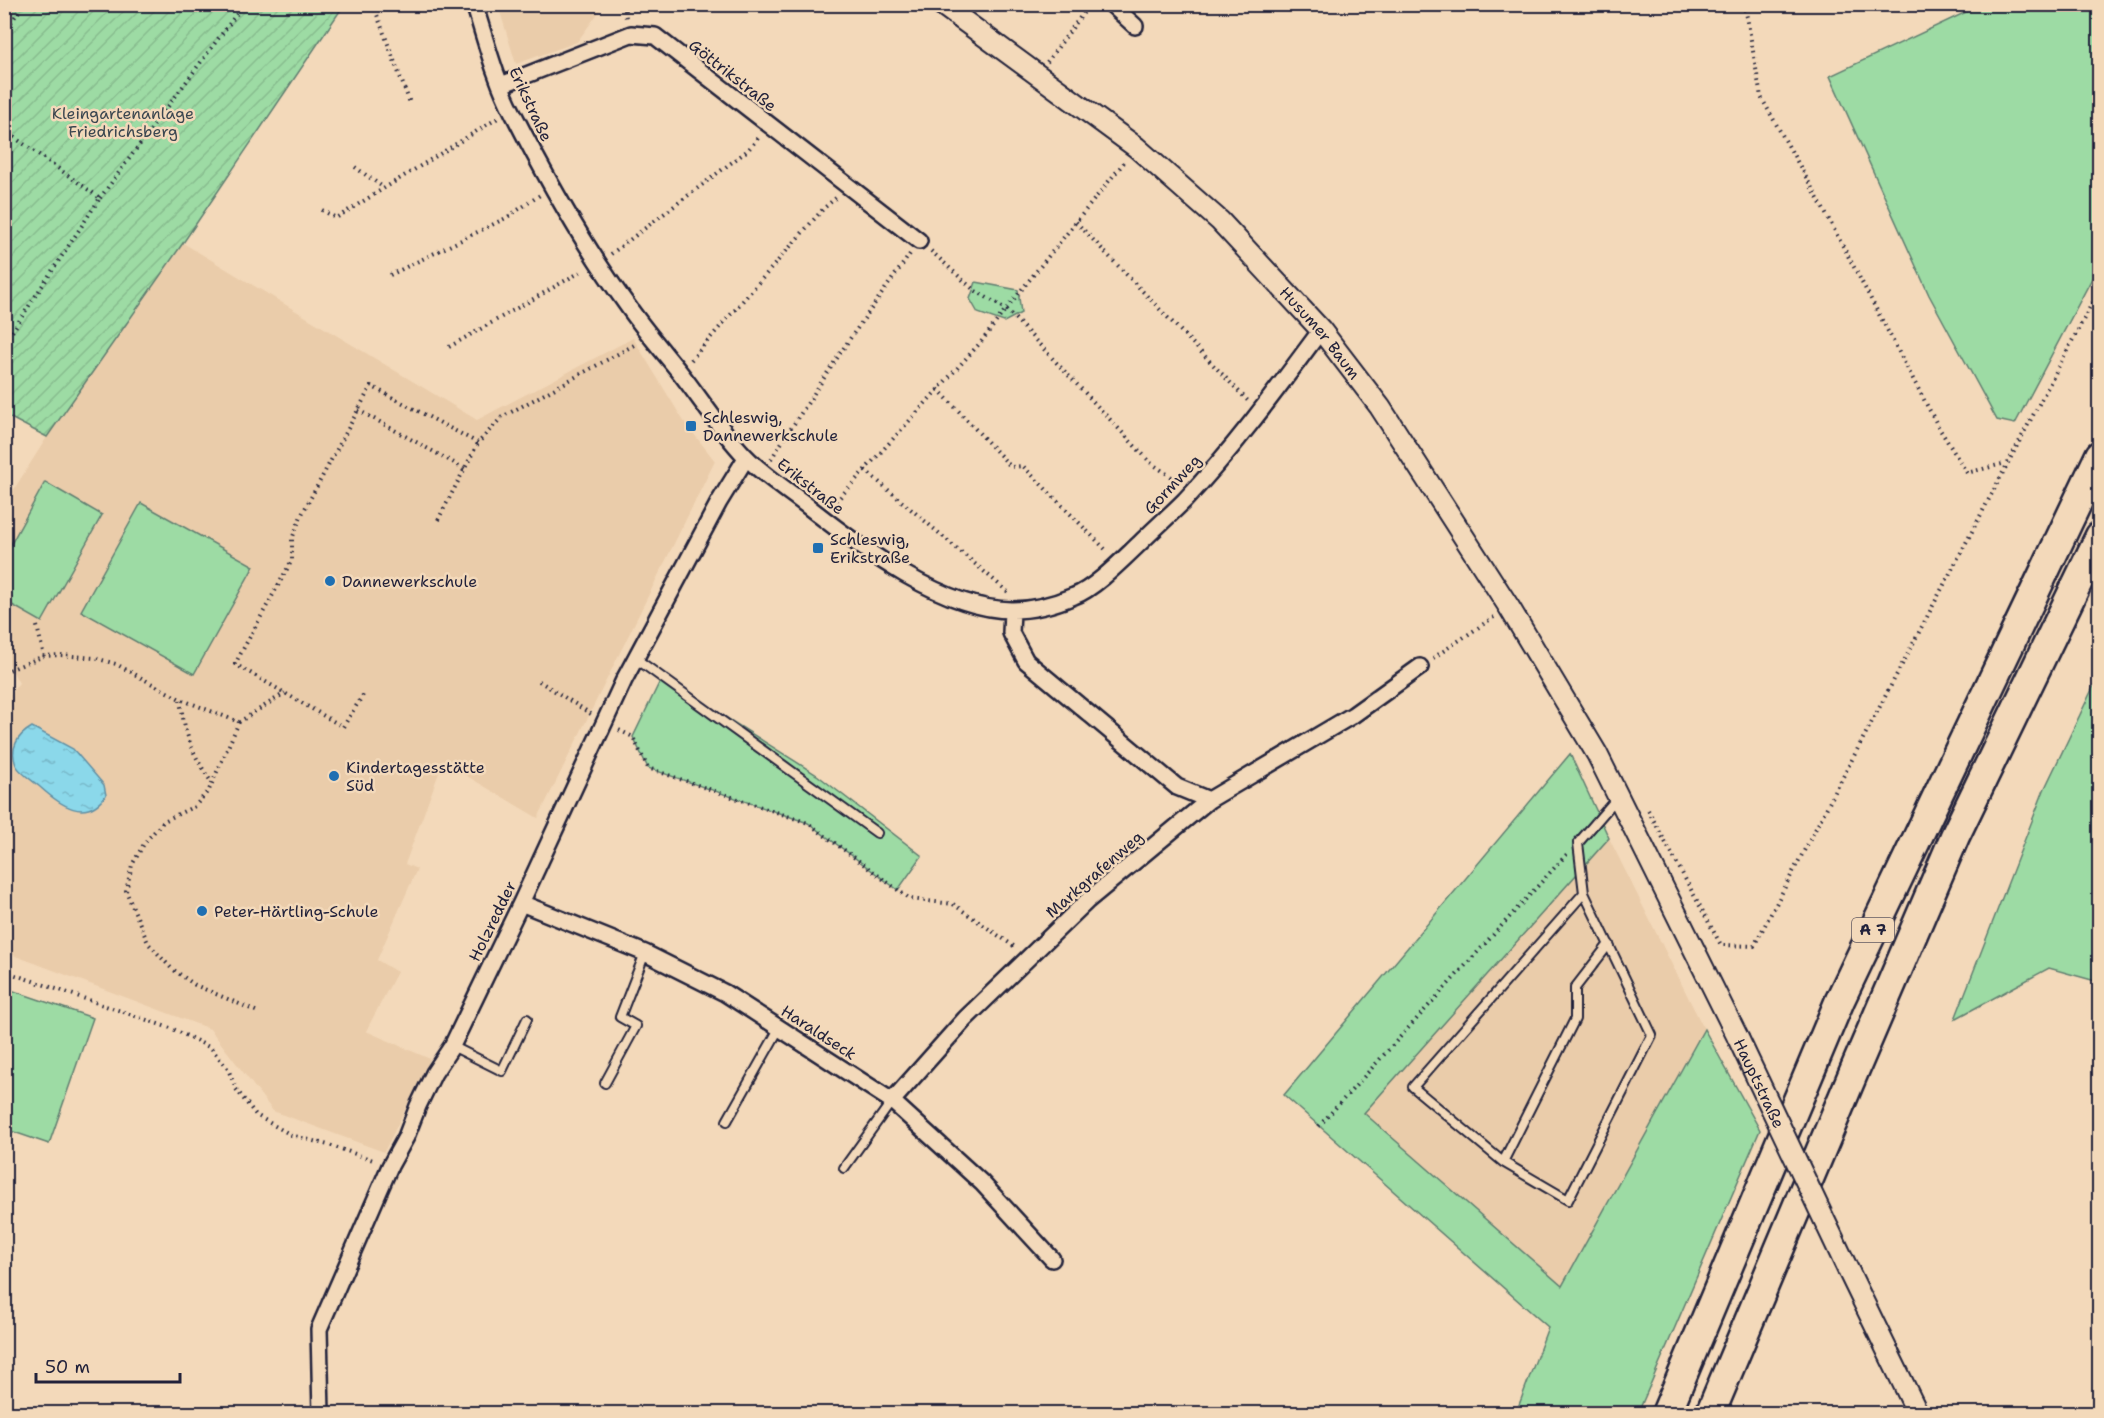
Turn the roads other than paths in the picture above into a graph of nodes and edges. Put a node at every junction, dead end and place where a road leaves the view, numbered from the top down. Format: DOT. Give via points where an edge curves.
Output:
graph roads {
  1 [pos="474,4"];
  2 [pos="941,4"];
  3 [pos="1111,4"];
  4 [pos="1135,26"];
  5 [pos="501,85"];
  6 [pos="919,241"];
  7 [pos="1321,330"];
  8 [pos="2100,454"];
  9 [pos="746,458"];
  10 [pos="2100,536"];
  11 [pos="1012,610"];
  12 [pos="636,658"];
  13 [pos="1420,667"];
  14 [pos="1597,754"];
  15 [pos="1618,797"];
  16 [pos="1209,800"];
  17 [pos="877,833"];
  18 [pos="1584,893"];
  19 [pos="521,903"];
  20 [pos="1609,944"];
  21 [pos="645,953"];
  22 [pos="527,1019"];
  23 [pos="780,1028"];
  24 [pos="452,1046"];
  25 [pos="605,1083"];
  26 [pos="892,1101"];
  27 [pos="727,1121"];
  28 [pos="1503,1162"];
  29 [pos="844,1168"];
  30 [pos="1052,1259"];
  31 [pos="321,1413"];
  32 [pos="1666,1413"];
  33 [pos="1710,1413"];
  34 [pos="1918,1413"];
  1 -- 5 [label="street, Erikstraße"];
  2 -- 7 [label="street, Husumer Baum" via="1136,147 1220,221"];
  3 -- 4 [label="street"];
  5 -- 6 [label="street, Göttrikstraße" via="631,34 655,36"];
  5 -- 9 [label="street, Erikstraße" via="511,110 597,262 708,413"];
  7 -- 11 [label="street, Gormweg" via="1192,492 1119,563 1078,595 1044,606"];
  7 -- 14 [label="street, Husumer Baum" via="1380,407 1509,607"];
  8 -- 32 [label="highway, A 7" via="1840,1000"];
  9 -- 11 [label="street, Erikstraße" via="864,549 934,590 974,604"];
  9 -- 12 [label="street, Holzredder"];
  10 -- 33 [label="highway, A 7" via="1955,836"];
  11 -- 16 [label="street" via="1011,633 1026,661 1177,787"];
  12 -- 17 [label="lane"];
  12 -- 19 [label="street, Holzredder"];
  13 -- 16 [label="street, Markgrafenweg" via="1353,715"];
  14 -- 15 [label="street, Hauptstraße"];
  15 -- 18 [label="lane" via="1578,843"];
  15 -- 34 [label="street, Hauptstraße, bridge"];
  16 -- 26 [label="street, Markgrafenweg" via="1087,901 965,1019"];
  18 -- 20 [label="lane"];
  18 -- 28 [label="lane" via="1413,1087"];
  19 -- 21 [label="street, Haraldseck"];
  19 -- 24 [label="street, Holzredder"];
  20 -- 28 [label="lane" via="1575,988 1575,1019"];
  20 -- 28 [label="lane" via="1652,1035 1568,1200"];
  21 -- 23 [label="street, Haraldseck" via="725,993"];
  21 -- 25 [label="lane" via="620,1017 636,1026"];
  22 -- 24 [label="lane" via="502,1071"];
  23 -- 26 [label="street, Haraldseck"];
  23 -- 27 [label="lane"];
  24 -- 31 [label="street, Holzredder" via="417,1106 319,1329"];
  26 -- 29 [label="lane, Markgrafenweg"];
  26 -- 30 [label="street, Haraldseck" via="982,1183"];
}
